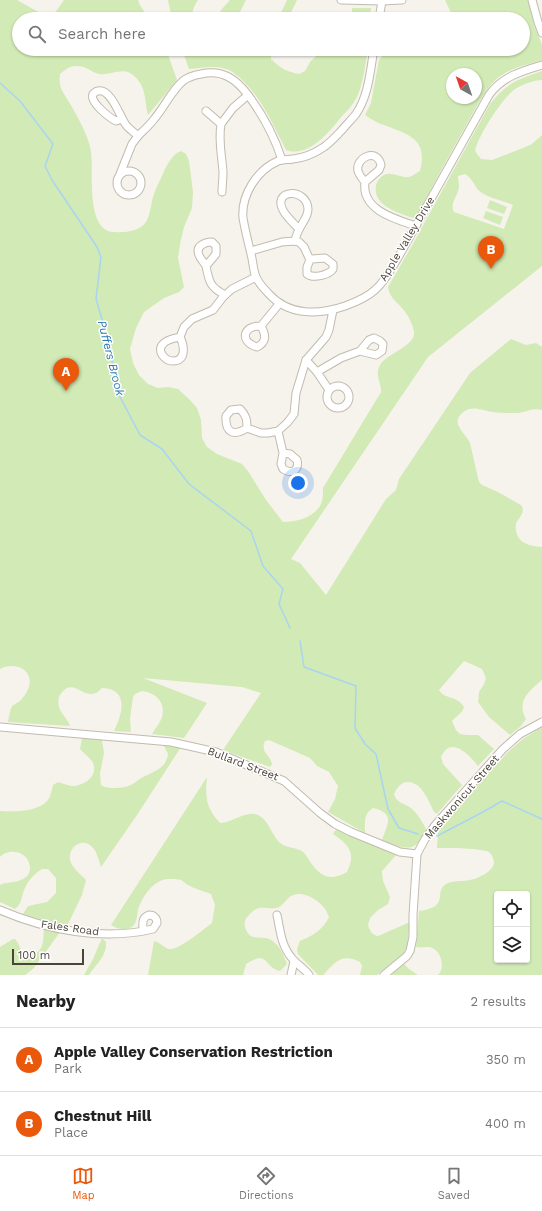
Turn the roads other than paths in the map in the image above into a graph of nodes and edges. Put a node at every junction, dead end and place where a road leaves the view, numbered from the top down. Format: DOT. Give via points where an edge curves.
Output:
graph roads {
  1 [pos="341,0"];
  2 [pos="402,0"];
  3 [pos="532,0"];
  4 [pos="382,1"];
  5 [pos="380,12"];
  6 [pos="542,33"];
  7 [pos="373,56"];
  8 [pos="542,65"];
  9 [pos="248,95"];
  10 [pos="206,111"];
  11 [pos="122,119"];
  12 [pos="221,124"];
  13 [pos="138,136"];
  14 [pos="282,160"];
  15 [pos="120,174"];
  16 [pos="365,182"];
  17 [pos="222,192"];
  18 [pos="416,226"];
  19 [pos="299,229"];
  20 [pos="295,241"];
  21 [pos="250,251"];
  22 [pos="310,260"];
  23 [pos="206,266"];
  24 [pos="256,277"];
  25 [pos="225,295"];
  26 [pos="279,304"];
  27 [pos="333,310"];
  28 [pos="261,326"];
  29 [pos="180,337"];
  30 [pos="360,351"];
  31 [pos="306,360"];
  32 [pos="318,372"];
  33 [pos="329,390"];
  34 [pos="247,428"];
  35 [pos="278,431"];
  36 [pos="283,453"];
  37 [pos="542,722"];
  38 [pos="0,727"];
  39 [pos="417,854"];
  40 [pos="0,910"];
  41 [pos="277,915"];
  42 [pos="143,931"];
  43 [pos="294,961"];
  44 [pos="292,975"];
  45 [pos="309,975"];
  46 [pos="384,975"];
  1 -- 4 [label="street"];
  2 -- 4 [label="street"];
  3 -- 6 [label="street"];
  4 -- 5 [label="street"];
  7 -- 14 [label="street, Apple Valley Drive" via="365,97 356,114 324,147 307,156"];
  8 -- 18 [label="street, Apple Valley Drive" via="508,77 490,93"];
  9 -- 12 [label="street" via="233,108"];
  9 -- 13 [label="street" via="236,81 224,74 211,72 196,75 181,83"];
  9 -- 14 [label="street" via="269,126"];
  10 -- 12 [label="street"];
  11 -- 11 [label="street" via="116,104 105,94 99,91 93,94 94,102 109,116 116,121"];
  11 -- 13 [label="street"];
  12 -- 17 [label="street"];
  13 -- 15 [label="street"];
  14 -- 21 [label="street, Apple Valley Drive" via="271,165 259,176 250,186 245,199 243,218"];
  16 -- 18 [label="street" via="367,196 376,209"];
  18 -- 27 [label="street, Apple Valley Drive" via="387,276 376,289 364,298"];
  19 -- 19 [label="street" via="308,215 308,204 300,196 289,193 282,199 282,207"];
  19 -- 20 [label="street"];
  20 -- 21 [label="street"];
  20 -- 22 [label="street" via="304,247"];
  21 -- 24 [label="street, Apple Valley Drive"];
  23 -- 25 [label="street" via="208,280 217,291"];
  24 -- 25 [label="street"];
  24 -- 26 [label="street, Apple Valley Drive"];
  25 -- 29 [label="street" via="213,310 190,320"];
  26 -- 27 [label="street, Apple Valley Drive" via="290,310 304,312"];
  26 -- 28 [label="street"];
  27 -- 31 [label="street" via="326,336"];
  30 -- 32 [label="street" via="341,358"];
  31 -- 32 [label="street"];
  31 -- 35 [label="street" via="296,393 294,414"];
  32 -- 33 [label="street"];
  34 -- 35 [label="street" via="261,433"];
  35 -- 36 [label="street"];
  37 -- 39 [label="street, Maskwonicut Street" via="520,734 503,749 436,824"];
  38 -- 39 [label="street, Bullard Street" via="171,742 221,754 284,780 335,824 400,852"];
  39 -- 46 [label="street, Maskwonicut Street" via="410,951"];
  40 -- 42 [label="street, Fales Road" via="59,929 116,934"];
  41 -- 43 [label="street" via="283,944"];
  43 -- 44 [label="street"];
  43 -- 45 [label="street"];
}
